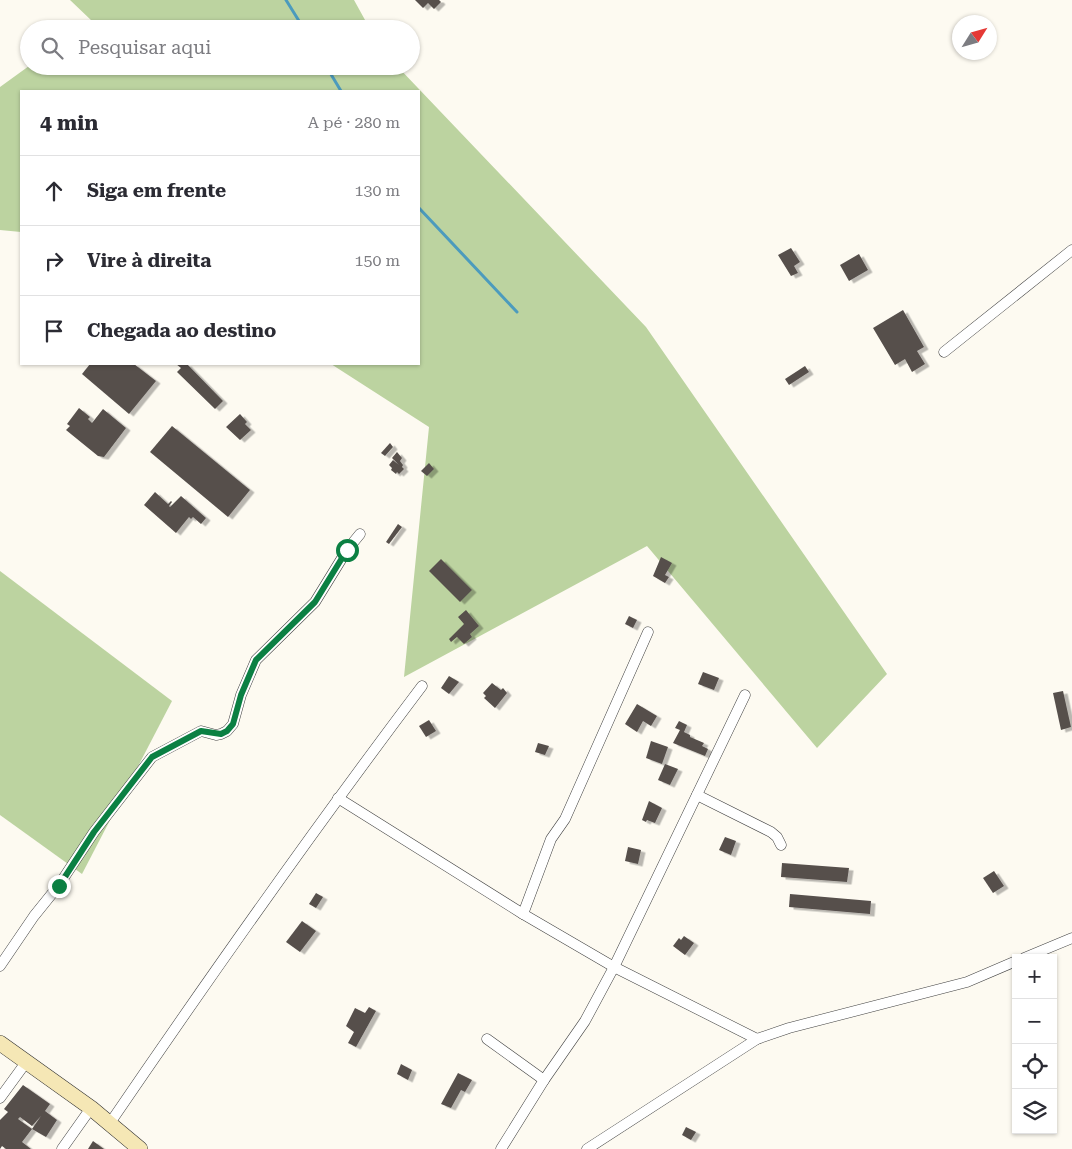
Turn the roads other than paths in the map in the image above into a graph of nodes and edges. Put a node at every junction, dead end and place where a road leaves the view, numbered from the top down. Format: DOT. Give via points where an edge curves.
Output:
graph roads {
  1 [pos="1072,250"];
  2 [pos="944,352"];
  3 [pos="360,534"];
  4 [pos="648,632"];
  5 [pos="422,686"];
  6 [pos="745,695"];
  7 [pos="697,796"];
  8 [pos="338,798"];
  9 [pos="781,845"];
  10 [pos="522,914"];
  11 [pos="1072,938"];
  12 [pos="1034,954"];
  13 [pos="1012,963"];
  14 [pos="0,966"];
  15 [pos="614,967"];
  16 [pos="487,1039"];
  17 [pos="756,1039"];
  18 [pos="0,1043"];
  19 [pos="27,1061"];
  20 [pos="544,1080"];
  21 [pos="0,1098"];
  22 [pos="91,1108"];
  23 [pos="110,1123"];
  24 [pos="62,1149"];
  25 [pos="140,1149"];
  26 [pos="501,1149"];
  27 [pos="587,1149"];
  1 -- 2 [label="street"];
  3 -- 14 [label="street" via="315,602 256,660 233,724 227,731 216,735 201,731 152,757 94,832"];
  4 -- 10 [label="street" via="565,819 551,839"];
  5 -- 8 [label="street"];
  6 -- 7 [label="street"];
  7 -- 9 [label="street" via="771,832"];
  7 -- 15 [label="street"];
  8 -- 10 [label="street"];
  8 -- 23 [label="street"];
  10 -- 15 [label="street"];
  11 -- 12 [label="street"];
  13 -- 17 [label="street" via="967,982"];
  15 -- 17 [label="street"];
  15 -- 20 [label="street" via="585,1021"];
  16 -- 20 [label="street"];
  17 -- 27 [label="street"];
  18 -- 19 [label="street"];
  19 -- 21 [label="street"];
  19 -- 22 [label="street"];
  20 -- 26 [label="street"];
  22 -- 23 [label="street"];
  22 -- 24 [label="street"];
  23 -- 25 [label="street"];
}
